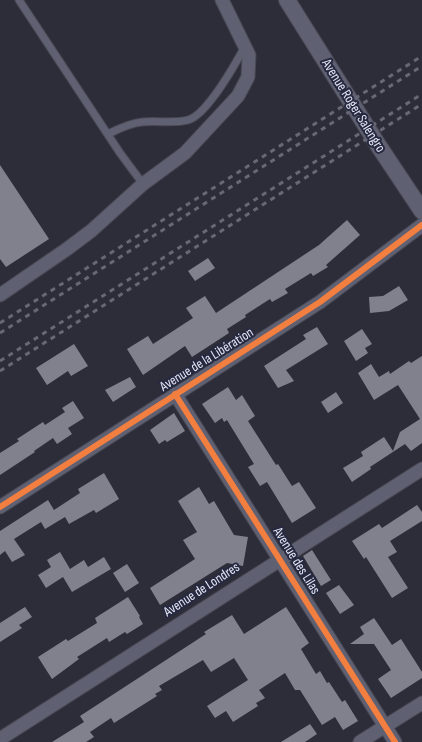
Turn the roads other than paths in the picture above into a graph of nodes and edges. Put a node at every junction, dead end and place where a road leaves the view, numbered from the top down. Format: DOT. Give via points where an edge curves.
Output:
graph roads {
  1 [pos="18,0"];
  2 [pos="222,0"];
  3 [pos="287,0"];
  4 [pos="246,46"];
  5 [pos="108,134"];
  6 [pos="143,184"];
  7 [pos="422,211"];
  8 [pos="422,225"];
  9 [pos="0,295"];
  10 [pos="175,394"];
  11 [pos="422,469"];
  12 [pos="0,507"];
  13 [pos="280,560"];
  14 [pos="422,703"];
  15 [pos="385,726"];
  16 [pos="0,739"];
  17 [pos="360,742"];
  18 [pos="395,742"];
  1 -- 5 [label="lane"];
  2 -- 4 [label="street"];
  3 -- 7 [label="street, Avenue Roger Salengro"];
  4 -- 5 [label="lane" via="227,79 206,106 190,120 142,122"];
  4 -- 6 [label="street" via="250,70 238,96 185,153"];
  5 -- 6 [label="lane"];
  6 -- 9 [label="street" via="68,249"];
  8 -- 10 [label="street, Avenue de la Libération" via="320,302"];
  10 -- 12 [label="street, Avenue de la Libération"];
  10 -- 13 [label="street, Avenue des Lilas"];
  11 -- 13 [label="street, Avenue de Londres"];
  13 -- 15 [label="street, Avenue des Lilas"];
  13 -- 16 [label="street, Avenue de Londres"];
  14 -- 15 [label="street"];
  15 -- 17 [label="street"];
  15 -- 18 [label="street, Avenue des Lilas"];
}
